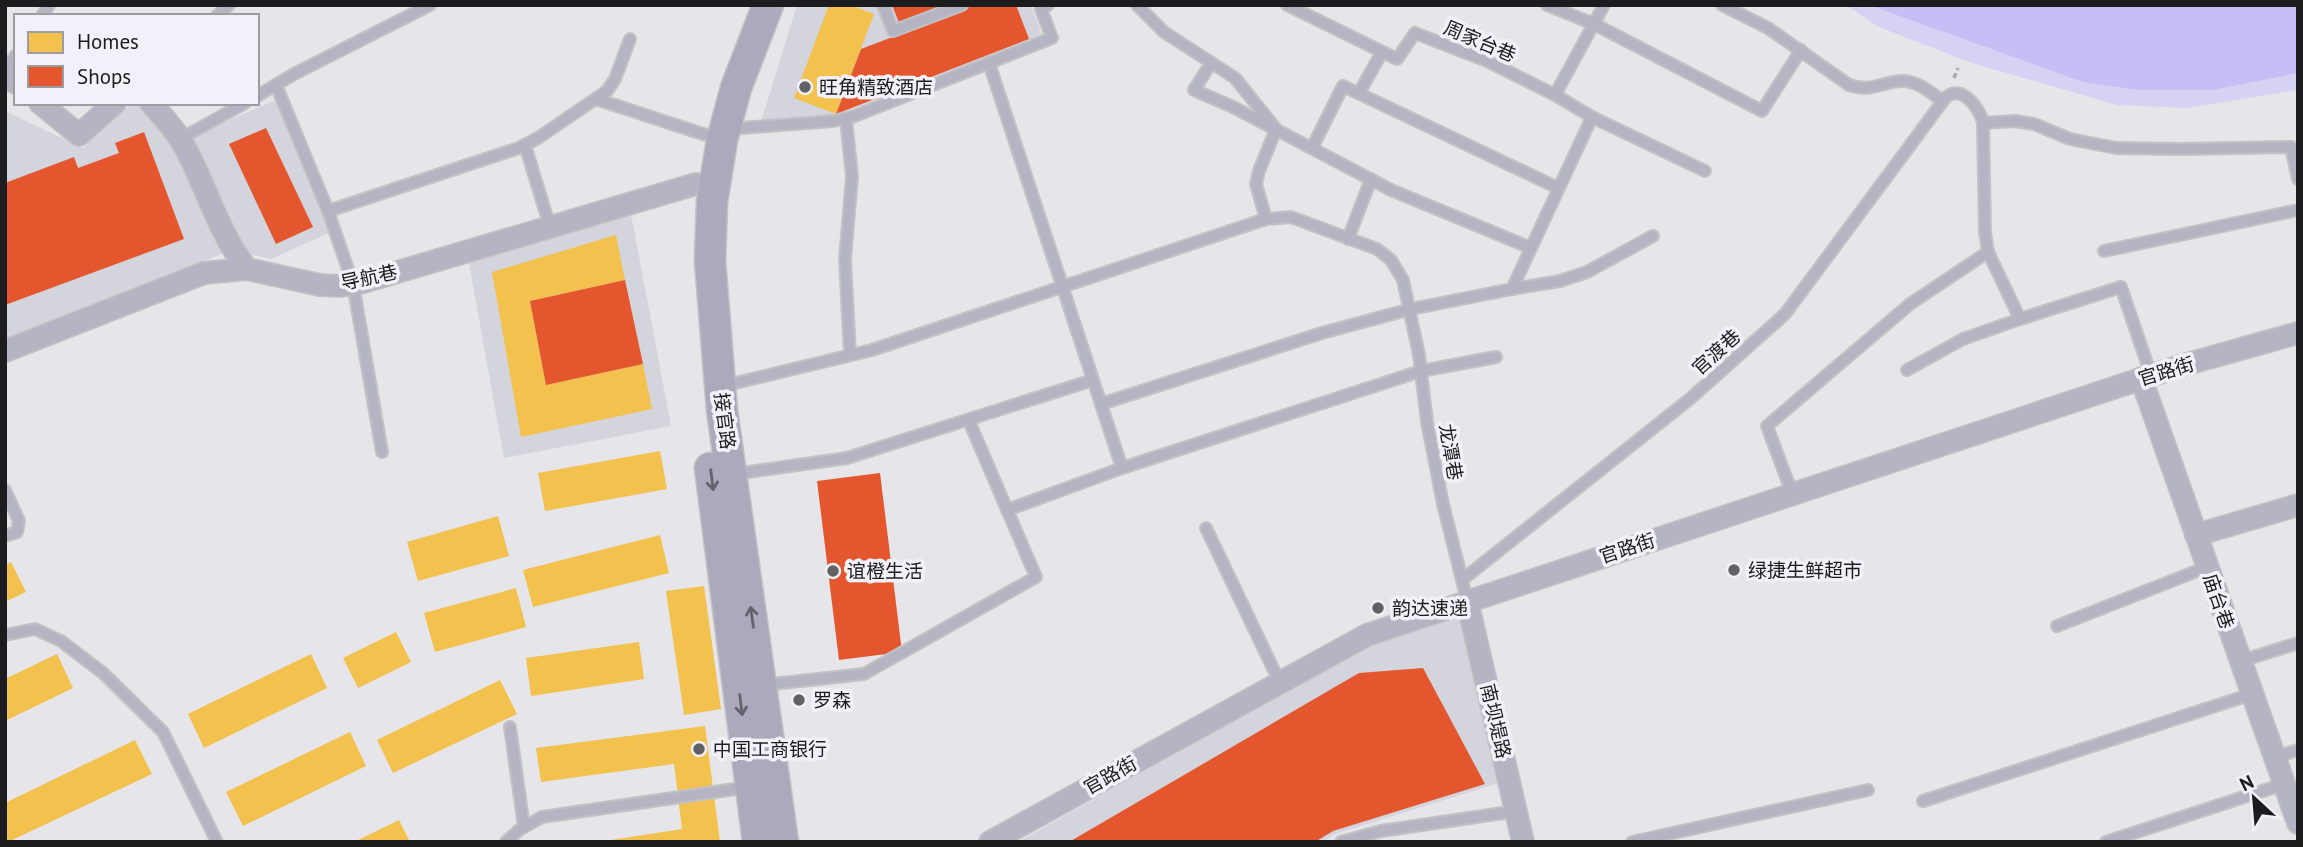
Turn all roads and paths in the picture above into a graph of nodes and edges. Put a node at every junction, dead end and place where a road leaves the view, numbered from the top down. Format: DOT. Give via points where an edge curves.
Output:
graph roads {
  1 [pos="430,5"];
  2 [pos="751,5"];
  3 [pos="768,5"];
  4 [pos="883,5"];
  5 [pos="962,5"];
  6 [pos="1137,5"];
  7 [pos="1287,5"];
  8 [pos="1547,5"];
  9 [pos="1604,5"];
  10 [pos="1722,5"];
  11 [pos="1043,6"];
  12 [pos="1594,24"];
  13 [pos="630,39"];
  14 [pos="1801,50"];
  15 [pos="1382,52"];
  16 [pos="989,63"];
  17 [pos="1211,63"];
  18 [pos="276,85"];
  19 [pos="1359,93"];
  20 [pos="259,95"];
  21 [pos="1555,95"];
  22 [pos="596,99"];
  23 [pos="1943,101"];
  24 [pos="42,105"];
  25 [pos="113,105"];
  26 [pos="153,105"];
  27 [pos="241,105"];
  28 [pos="1592,117"];
  29 [pos="846,119"];
  30 [pos="1983,123"];
  31 [pos="1276,129"];
  32 [pos="715,132"];
  33 [pos="180,139"];
  34 [pos="525,145"];
  35 [pos="1312,148"];
  36 [pos="1705,172"];
  37 [pos="1371,179"];
  38 [pos="2298,179"];
  39 [pos="696,184"];
  40 [pos="1558,188"];
  41 [pos="2298,210"];
  42 [pos="328,211"];
  43 [pos="1266,219"];
  44 [pos="550,227"];
  45 [pos="1653,236"];
  46 [pos="1348,239"];
  47 [pos="1531,248"];
  48 [pos="2104,251"];
  49 [pos="1988,252"];
  50 [pos="247,269"];
  51 [pos="353,284"];
  52 [pos="1063,287"];
  53 [pos="1512,289"];
  54 [pos="1411,309"];
  55 [pos="2020,319"];
  56 [pos="2298,333"];
  57 [pos="5,351"];
  58 [pos="850,355"];
  59 [pos="1496,357"];
  60 [pos="1907,370"];
  61 [pos="1421,371"];
  62 [pos="2146,377"];
  63 [pos="1093,380"];
  64 [pos="720,387"];
  65 [pos="1101,404"];
  66 [pos="969,421"];
  67 [pos="382,452"];
  68 [pos="1122,468"];
  69 [pos="732,474"];
  70 [pos="5,490"];
  71 [pos="1792,493"];
  72 [pos="2298,505"];
  73 [pos="1007,510"];
  74 [pos="1206,528"];
  75 [pos="2196,535"];
  76 [pos="5,536"];
  77 [pos="2207,567"];
  78 [pos="1465,590"];
  79 [pos="2057,626"];
  80 [pos="5,635"];
  81 [pos="2298,643"];
  82 [pos="2241,661"];
  83 [pos="1279,681"];
  84 [pos="761,685"];
  85 [pos="2252,694"];
  86 [pos="510,727"];
  87 [pos="2298,750"];
  88 [pos="2275,757"];
  89 [pos="2284,784"];
  90 [pos="751,786"];
  91 [pos="1868,790"];
  92 [pos="1923,802"];
  93 [pos="1517,811"];
  94 [pos="2298,824"];
  95 [pos="524,827"];
  96 [pos="217,842"];
  97 [pos="506,842"];
  98 [pos="758,842"];
  99 [pos="783,842"];
  100 [pos="990,842"];
  101 [pos="1341,842"];
  102 [pos="1523,842"];
  103 [pos="1632,842"];
  104 [pos="2106,842"];
  1 -- 18 [label="lane"];
  2 -- 32 [label="main road, 接官路" via="722,80"];
  3 -- 32 [label="main road, 接官路"];
  4 -- 5 [label="lane" via="893,31"];
  6 -- 17 [label="lane" via="1164,32"];
  7 -- 15 [label="lane"];
  8 -- 12 [label="lane"];
  9 -- 12 [label="lane"];
  10 -- 14 [label="lane"];
  11 -- 16 [label="lane" via="1052,38"];
  12 -- 14 [label="lane" via="1762,111"];
  12 -- 21 [label="lane"];
  13 -- 22 [label="lane" via="615,79"];
  14 -- 23 [label="lane" via="1849,85 1863,89 1904,81"];
  15 -- 19 [label="lane"];
  15 -- 21 [label="lane, 周家台巷" via="1397,59 1415,33 1487,61"];
  16 -- 29 [label="lane"];
  16 -- 52 [label="lane"];
  17 -- 31 [label="lane" via="1245,88"];
  17 -- 31 [label="lane" via="1194,90"];
  18 -- 20 [label="lane"];
  18 -- 42 [label="lane"];
  19 -- 35 [label="lane" via="1343,86"];
  19 -- 40 [label="lane"];
  21 -- 28 [label="lane"];
  22 -- 32 [label="lane"];
  22 -- 34 [label="lane"];
  23 -- 30 [label="lane" via="1953,94 1973,101"];
  23 -- 78 [label="lane, 官渡巷" via="1785,314"];
  24 -- 25 [label="street" via="79,135"];
  26 -- 33 [label="street"];
  27 -- 33 [label="lane"];
  28 -- 36 [label="lane"];
  28 -- 40 [label="lane"];
  29 -- 32 [label="lane"];
  29 -- 58 [label="lane" via="852,177 845,259"];
  30 -- 38 [label="lane" via="2034,124 2070,139 2116,148 2291,146"];
  30 -- 49 [label="lane"];
  31 -- 35 [label="lane"];
  31 -- 43 [label="lane" via="1256,184"];
  32 -- 39 [label="main road, 接官路"];
  32 -- 64 [label="main road, 接官路" via="710,261"];
  33 -- 50 [label="street" via="227,240"];
  34 -- 42 [label="lane"];
  34 -- 44 [label="lane"];
  35 -- 37 [label="lane"];
  37 -- 46 [label="lane"];
  37 -- 47 [label="lane"];
  39 -- 44 [label="street, 导航巷"];
  39 -- 90 [label="main road, 接官路, one-way" via="691,252 703,411"];
  40 -- 47 [label="lane"];
  41 -- 48 [label="lane"];
  42 -- 51 [label="lane"];
  43 -- 46 [label="lane, 龙潭巷" via="1291,218"];
  43 -- 52 [label="lane"];
  44 -- 51 [label="street, 导航巷"];
  45 -- 53 [label="lane" via="1587,272"];
  46 -- 54 [label="lane, 龙潭巷" via="1377,249 1391,260 1403,280"];
  47 -- 53 [label="lane"];
  49 -- 55 [label="lane"];
  49 -- 71 [label="lane" via="1910,304 1767,426"];
  50 -- 51 [label="street, 导航巷" via="312,284"];
  50 -- 57 [label="street, 导航巷" via="204,273"];
  51 -- 67 [label="lane"];
  52 -- 58 [label="lane"];
  52 -- 63 [label="lane"];
  53 -- 54 [label="lane"];
  54 -- 61 [label="lane, 龙潭巷"];
  54 -- 65 [label="lane"];
  55 -- 60 [label="lane" via="1963,339"];
  55 -- 62 [label="lane" via="2121,287"];
  56 -- 62 [label="street, 官路街"];
  58 -- 64 [label="lane"];
  59 -- 61 [label="lane"];
  61 -- 68 [label="lane"];
  61 -- 78 [label="lane, 龙潭巷" via="1443,504"];
  62 -- 71 [label="street, 官路街"];
  62 -- 75 [label="street, 庙台巷"];
  63 -- 65 [label="lane"];
  63 -- 66 [label="lane"];
  64 -- 69 [label="main road, 接官路"];
  65 -- 68 [label="lane"];
  66 -- 69 [label="lane" via="847,458"];
  66 -- 73 [label="lane"];
  68 -- 73 [label="lane"];
  84 -- 69 [label="main road, 接官路, one-way"];
  70 -- 76 [label="lane" via="19,521 17,532"];
  71 -- 78 [label="street, 官路街"];
  72 -- 75 [label="street"];
  73 -- 84 [label="lane" via="1036,577 864,674"];
  74 -- 83 [label="lane"];
  75 -- 77 [label="street, 庙台巷"];
  77 -- 79 [label="lane"];
  77 -- 82 [label="street, 庙台巷"];
  78 -- 83 [label="street, 官路街"];
  78 -- 93 [label="street, 南坝堤路"];
  80 -- 96 [label="lane" via="35,629 61,641 113,683 163,732"];
  81 -- 82 [label="lane"];
  82 -- 85 [label="street, 庙台巷"];
  83 -- 100 [label="street, 官路街"];
  84 -- 99 [label="main road, 接官路"];
  85 -- 88 [label="street, 庙台巷"];
  85 -- 92 [label="lane"];
  86 -- 95 [label="lane"];
  87 -- 88 [label="lane"];
  88 -- 89 [label="street, 庙台巷"];
  89 -- 94 [label="street, 庙台巷"];
  89 -- 104 [label="lane"];
  90 -- 95 [label="lane" via="542,817"];
  90 -- 98 [label="main road, 接官路"];
  91 -- 103 [label="lane"];
  93 -- 101 [label="lane" via="1381,831"];
  93 -- 102 [label="street, 南坝堤路"];
  95 -- 97 [label="lane"];
}
